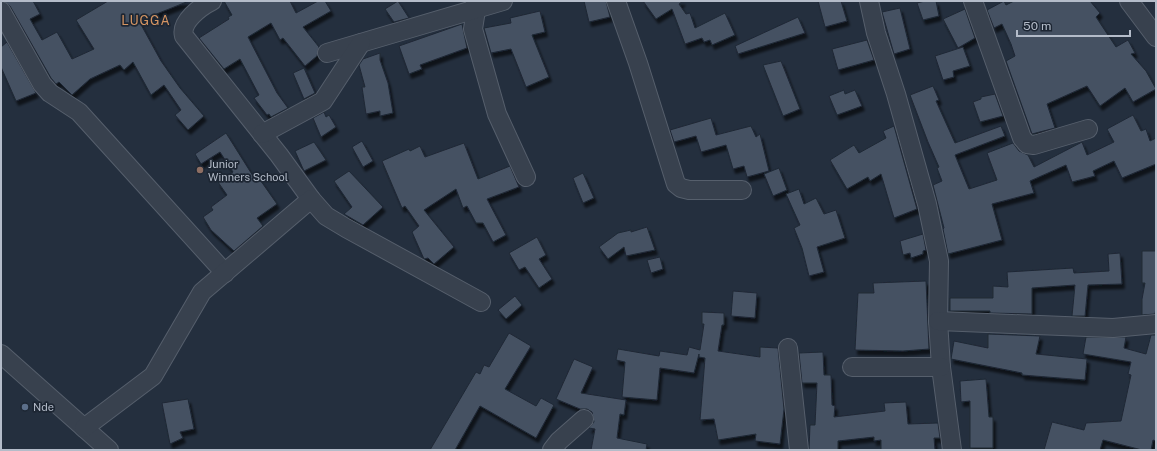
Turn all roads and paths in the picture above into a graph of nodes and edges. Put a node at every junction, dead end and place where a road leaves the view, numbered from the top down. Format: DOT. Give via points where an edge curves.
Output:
graph roads {
  1 [pos="212,1"];
  2 [pos="503,1"];
  3 [pos="616,1"];
  4 [pos="869,1"];
  5 [pos="973,1"];
  6 [pos="1129,1"];
  7 [pos="475,6"];
  8 [pos="1,11"];
  9 [pos="1156,37"];
  10 [pos="361,43"];
  11 [pos="327,53"];
  12 [pos="1088,129"];
  13 [pos="262,134"];
  14 [pos="526,177"];
  15 [pos="742,190"];
  16 [pos="311,199"];
  17 [pos="225,273"];
  18 [pos="481,302"];
  19 [pos="938,321"];
  20 [pos="1156,324"];
  21 [pos="788,348"];
  22 [pos="1,354"];
  23 [pos="852,367"];
  24 [pos="941,367"];
  25 [pos="584,419"];
  26 [pos="84,428"];
  27 [pos="109,450"];
  28 [pos="552,450"];
  29 [pos="799,450"];
  30 [pos="952,450"];
  1 -- 13 [label="street" via="186,22 184,36"];
  2 -- 7 [label="street"];
  3 -- 15 [label="street" via="676,184 689,190"];
  4 -- 19 [label="street" via="876,33 927,204 939,261"];
  5 -- 12 [label="street" via="1022,138 1027,144 1034,145"];
  6 -- 9 [label="street"];
  7 -- 10 [label="street"];
  7 -- 14 [label="street" via="473,29 497,114"];
  8 -- 17 [label="street" via="42,84 50,93 79,112"];
  10 -- 11 [label="street"];
  10 -- 13 [label="street" via="323,101"];
  13 -- 16 [label="street"];
  16 -- 17 [label="street"];
  16 -- 18 [label="street" via="326,216"];
  17 -- 26 [label="street" via="198,297 153,376"];
  19 -- 20 [label="street" via="1113,328"];
  19 -- 24 [label="street"];
  21 -- 29 [label="street"];
  22 -- 26 [label="street"];
  23 -- 24 [label="street"];
  24 -- 30 [label="street"];
  25 -- 28 [label="street"];
  26 -- 27 [label="street"];
}
